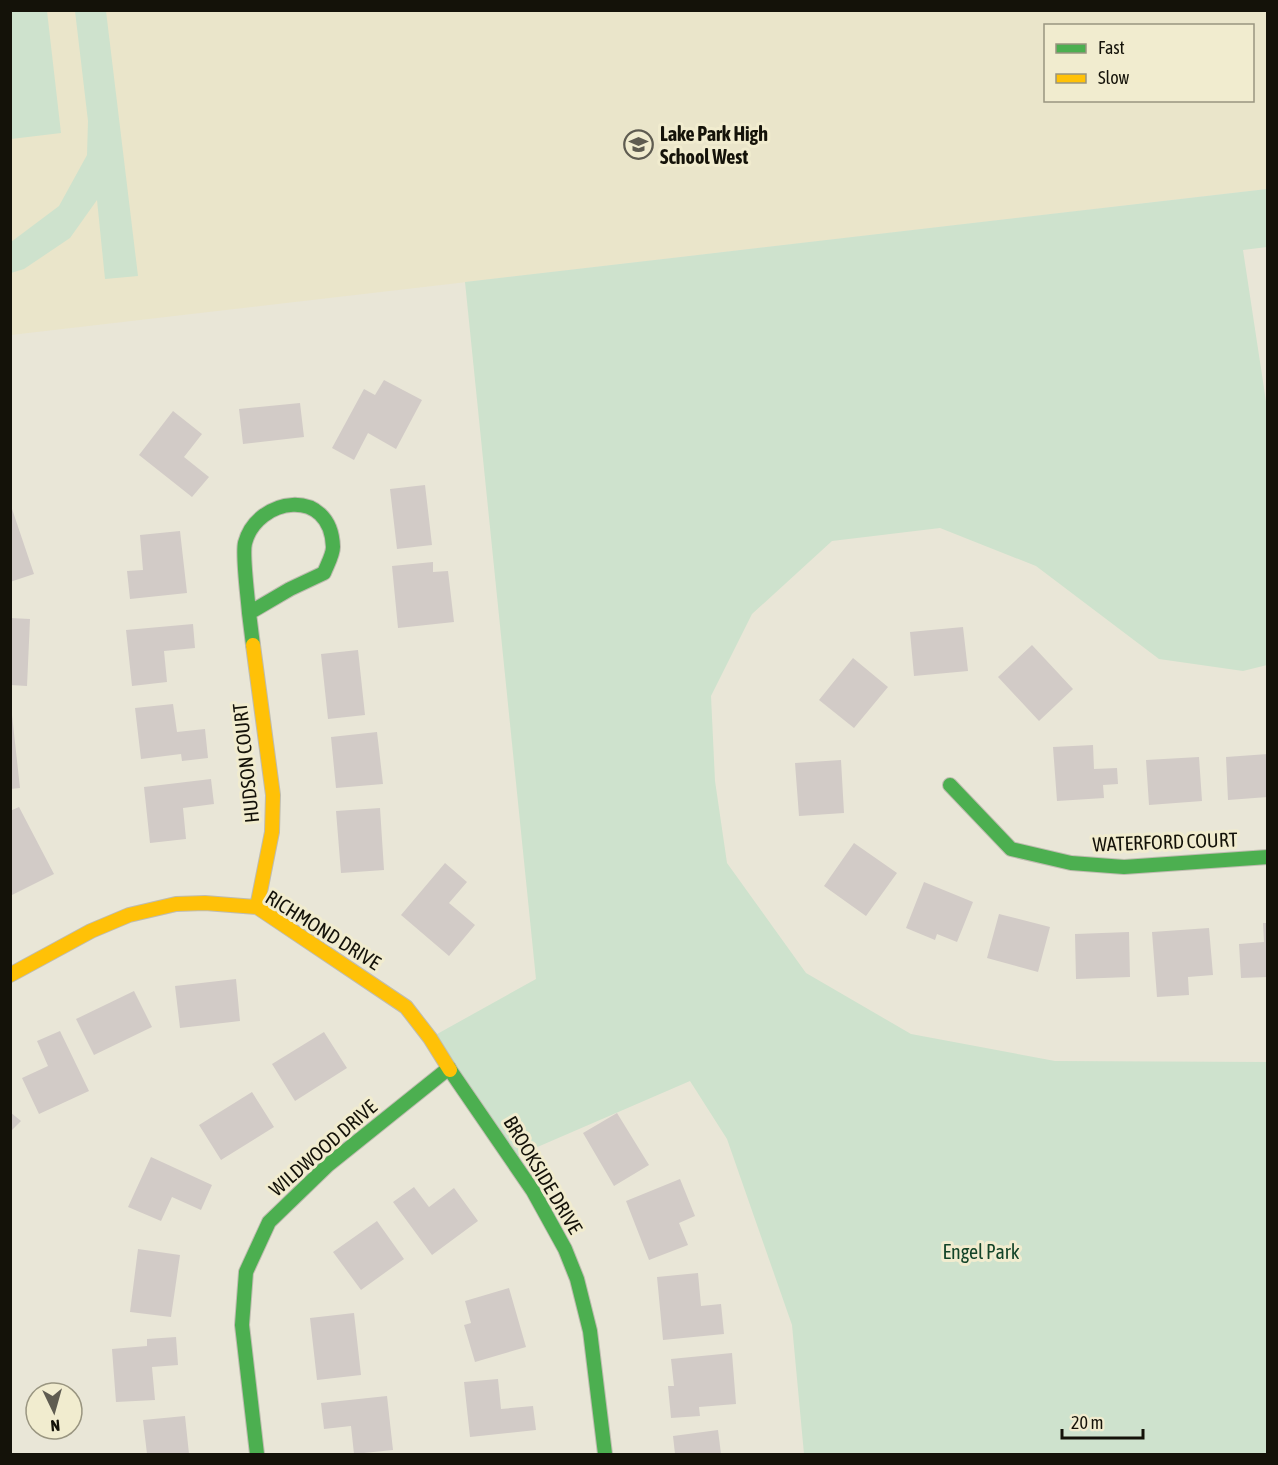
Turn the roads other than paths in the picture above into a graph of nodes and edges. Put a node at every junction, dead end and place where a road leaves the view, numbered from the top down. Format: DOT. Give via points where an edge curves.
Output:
graph roads {
  1 [pos="249,613"];
  2 [pos="950,785"];
  3 [pos="1268,857"];
  4 [pos="257,907"];
  5 [pos="10,975"];
  6 [pos="449,1068"];
  7 [pos="257,1455"];
  8 [pos="605,1455"];
  1 -- 1 [label="street, HUDSON COURT" via="324,573 333,548 327,522 312,507 289,504 271,511 253,527 245,544"];
  1 -- 4 [label="street, HUDSON COURT" via="273,795 272,832"];
  2 -- 3 [label="street, WATERFORD COURT" via="1011,849 1071,863 1124,867"];
  4 -- 5 [label="street, RICHMOND DRIVE" via="176,904 129,915"];
  4 -- 6 [label="street, RICHMOND DRIVE" via="406,1008"];
  6 -- 7 [label="street, WILDWOOD DRIVE" via="328,1165 269,1222 246,1272 242,1325"];
  6 -- 8 [label="street, BROOKSIDE DRIVE" via="534,1191 565,1249 590,1331"];
}
